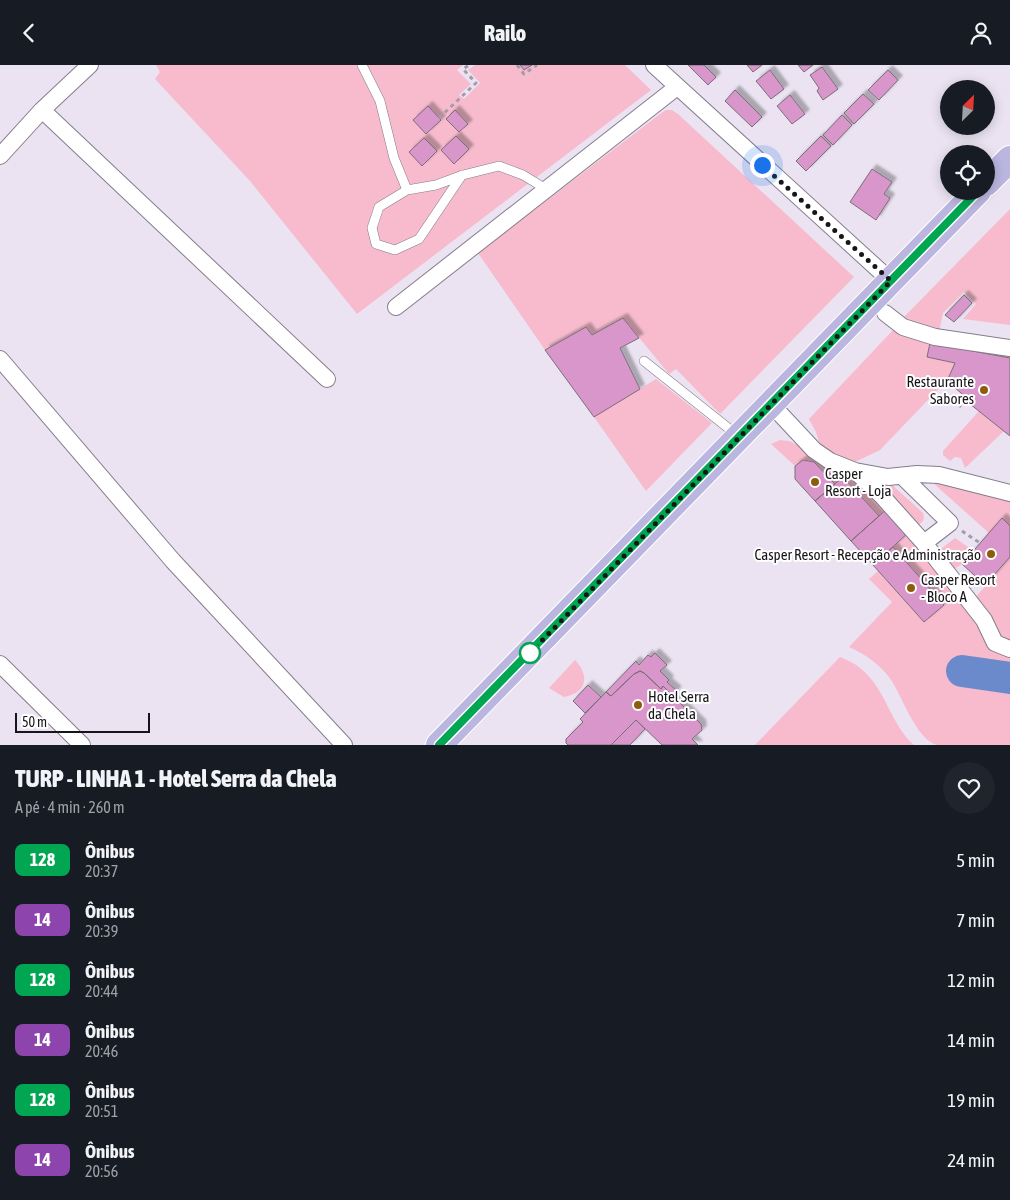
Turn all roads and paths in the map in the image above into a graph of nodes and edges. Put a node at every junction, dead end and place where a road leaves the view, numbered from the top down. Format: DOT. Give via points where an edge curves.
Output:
graph roads {
  1 [pos="90,65"];
  2 [pos="362,65"];
  3 [pos="469,65"];
  4 [pos="518,65"];
  5 [pos="537,65"];
  6 [pos="654,65"];
  7 [pos="677,87"];
  8 [pos="42,110"];
  9 [pos="439,118"];
  10 [pos="0,156"];
  11 [pos="1010,159"];
  12 [pos="995,174"];
  13 [pos="462,175"];
  14 [pos="546,189"];
  15 [pos="407,190"];
  16 [pos="969,200"];
  17 [pos="891,281"];
  18 [pos="396,307"];
  19 [pos="885,313"];
  20 [pos="1010,348"];
  21 [pos="0,359"];
  22 [pos="644,361"];
  23 [pos="327,379"];
  24 [pos="954,401"];
  25 [pos="771,404"];
  26 [pos="961,407"];
  27 [pos="739,437"];
  28 [pos="856,471"];
  29 [pos="902,476"];
  30 [pos="1010,493"];
  31 [pos="924,543"];
  32 [pos="1010,649"];
  33 [pos="0,664"];
  34 [pos="444,744"];
  35 [pos="82,745"];
  36 [pos="344,745"];
  1 -- 8 [label="street"];
  2 -- 15 [label="lane" via="380,101 394,158"];
  3 -- 9 [label="path" via="463,69 476,83"];
  4 -- 5 [label="path" via="524,74"];
  6 -- 7 [label="street"];
  7 -- 14 [label="street"];
  7 -- 17 [label="street"];
  8 -- 10 [label="street"];
  8 -- 23 [label="street"];
  11 -- 12 [label="main road"];
  13 -- 14 [label="lane" via="499,166"];
  13 -- 15 [label="lane" via="436,185"];
  13 -- 15 [label="lane" via="419,239 395,250 376,244 372,228 379,207"];
  14 -- 18 [label="street"];
  16 -- 17 [label="main road"];
  17 -- 25 [label="main road"];
  19 -- 20 [label="street" via="903,327 935,337"];
  21 -- 36 [label="street" via="173,561"];
  22 -- 27 [label="lane"];
  24 -- 26 [label="path"];
  25 -- 27 [label="main road"];
  25 -- 28 [label="street" via="814,450 830,461"];
  27 -- 34 [label="main road"];
  28 -- 29 [label="street" via="888,477"];
  28 -- 31 [label="street"];
  29 -- 30 [label="street" via="939,475"];
  29 -- 31 [label="street" via="950,523"];
  31 -- 32 [label="street" via="984,620 995,643"];
  33 -- 35 [label="street"];
}
